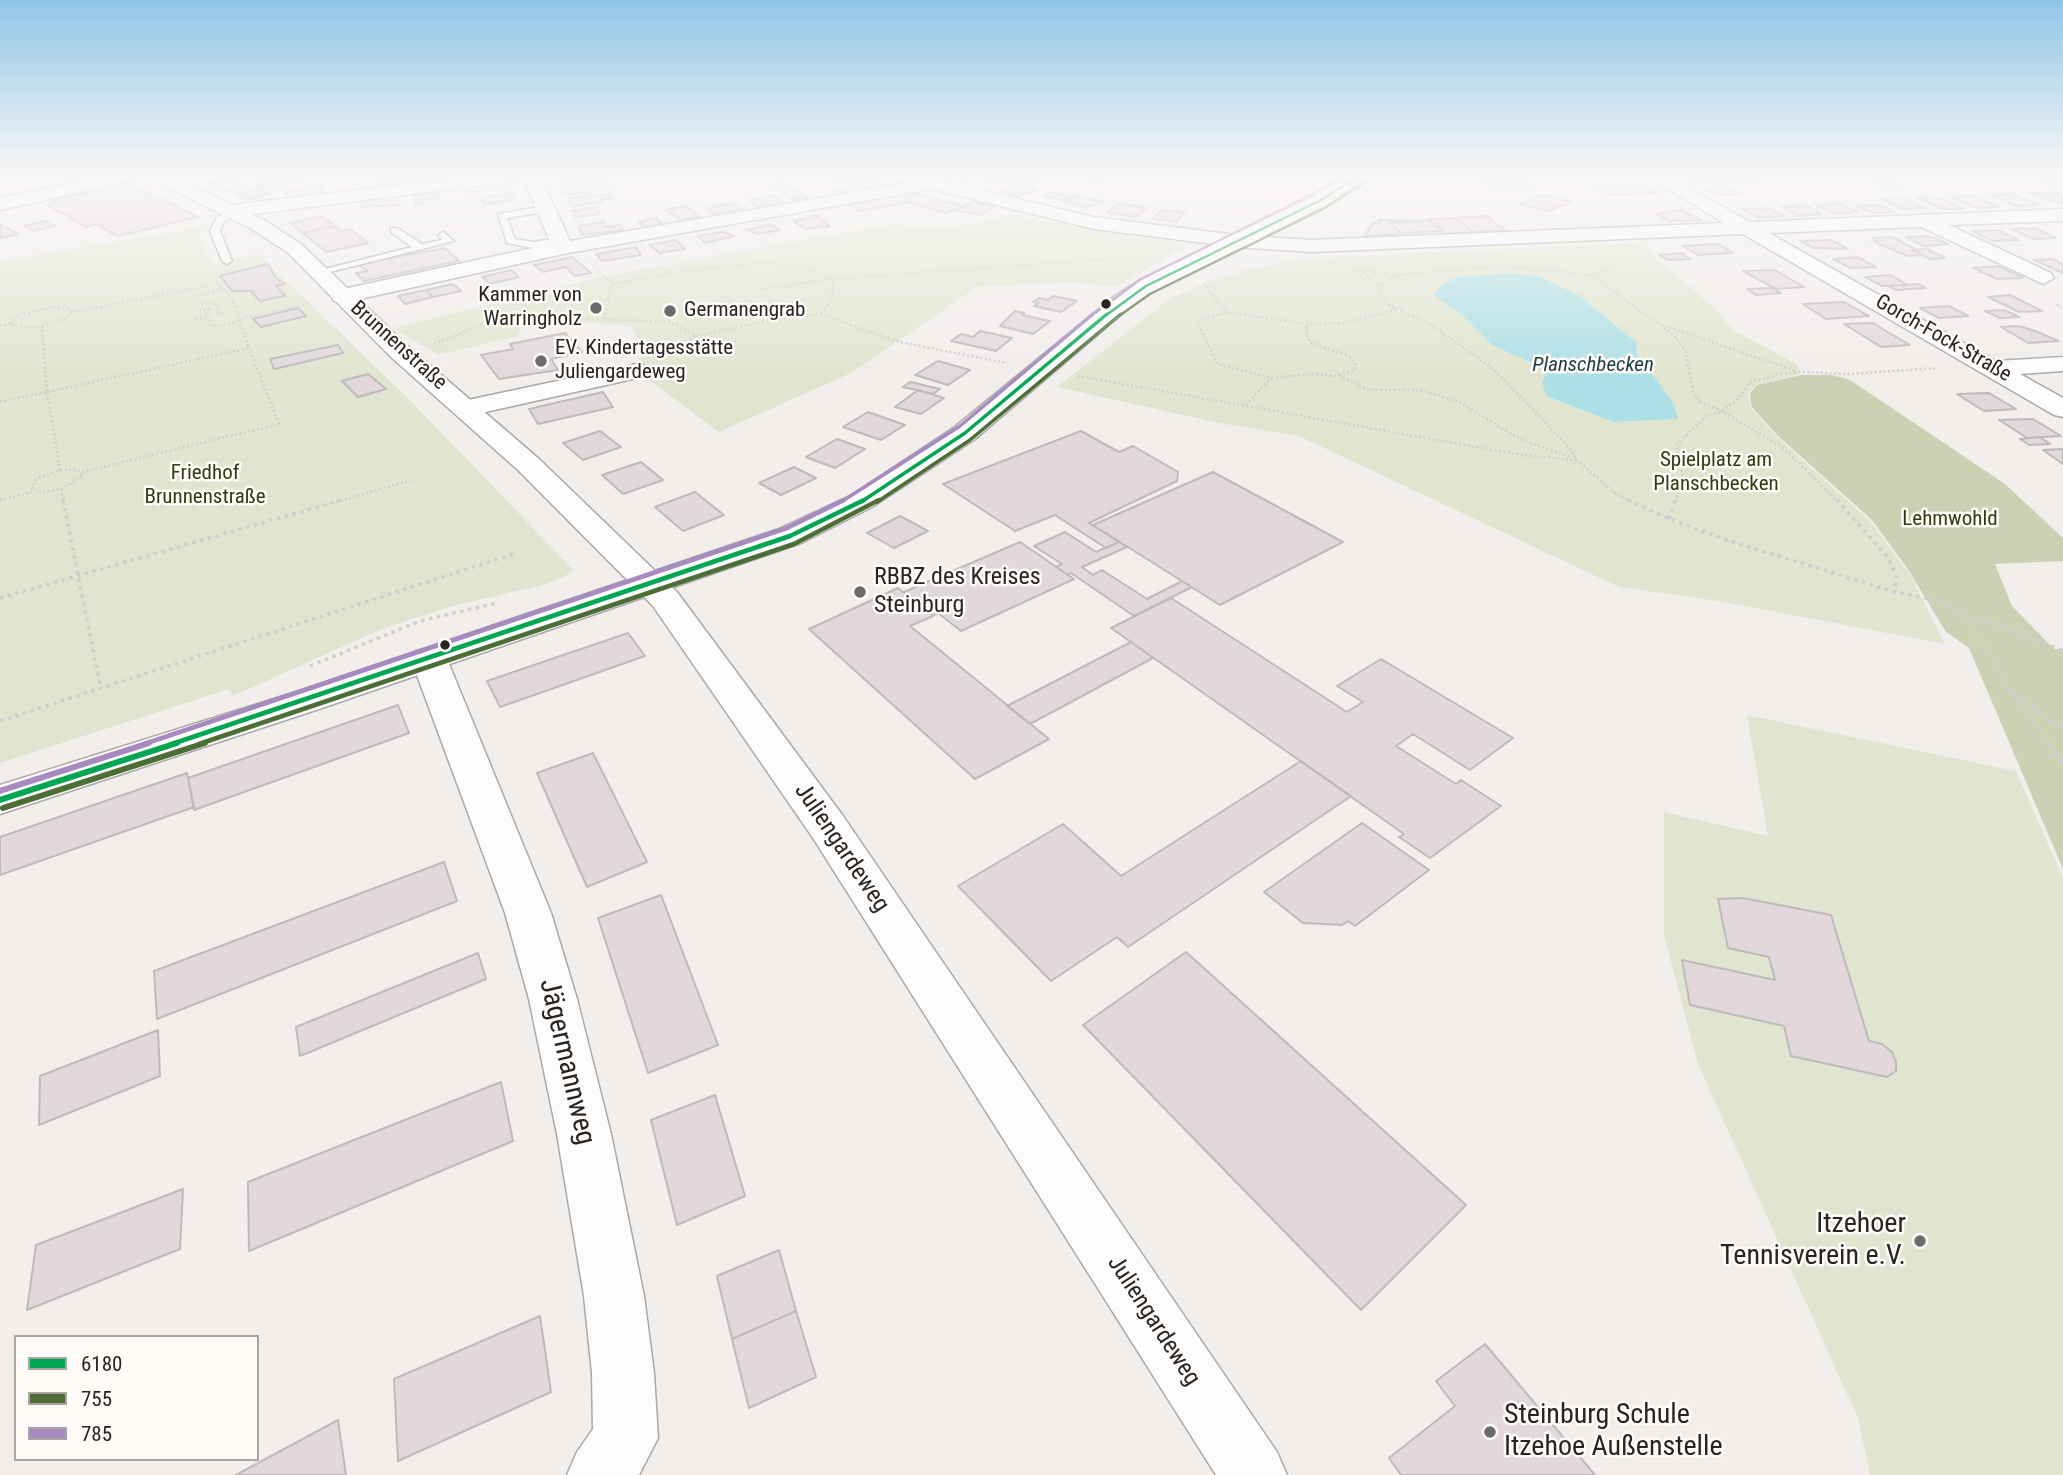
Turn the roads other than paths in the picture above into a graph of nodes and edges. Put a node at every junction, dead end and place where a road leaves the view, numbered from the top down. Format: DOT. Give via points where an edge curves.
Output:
graph roads {
  1 [pos="219,242"];
  2 [pos="284,242"];
  3 [pos="411,242"];
  4 [pos="446,242"];
  5 [pos="512,242"];
  6 [pos="560,242"];
  7 [pos="582,242"];
  8 [pos="1234,242"];
  9 [pos="1249,242"];
  10 [pos="1430,242"];
  11 [pos="1773,242"];
  12 [pos="1967,242"];
  13 [pos="561,245"];
  14 [pos="420,248"];
  15 [pos="227,261"];
  16 [pos="318,272"];
  17 [pos="2043,278"];
  18 [pos="342,296"];
  19 [pos="2063,364"];
  20 [pos="1996,368"];
  21 [pos="637,372"];
  22 [pos="468,408"];
  23 [pos="2063,409"];
  24 [pos="652,585"];
  25 [pos="429,659"];
  26 [pos="0,800"];
  27 [pos="600,1475"];
  28 [pos="1254,1475"];
  1 -- 15 [label="lane"];
  2 -- 16 [label="street, Brunnenstraße"];
  3 -- 14 [label="lane"];
  4 -- 14 [label="lane"];
  5 -- 13 [label="lane"];
  6 -- 13 [label="street"];
  7 -- 13 [label="street"];
  8 -- 24 [label="street" via="1139,291 964,433 862,501 790,536"];
  9 -- 10 [label="street" via="1312,246"];
  11 -- 20 [label="street, Gorch-Fock-Straße"];
  12 -- 17 [label="street"];
  13 -- 18 [label="street"];
  14 -- 16 [label="lane"];
  16 -- 18 [label="street, Brunnenstraße"];
  18 -- 22 [label="street, Brunnenstraße"];
  19 -- 20 [label="street"];
  20 -- 23 [label="street, Gorch-Fock-Straße"];
  21 -- 22 [label="street"];
  22 -- 24 [label="street, Juliengardeweg"];
  24 -- 25 [label="street"];
  24 -- 28 [label="street, Juliengardeweg" via="828,827"];
  25 -- 26 [label="street"];
  25 -- 27 [label="street, Jägermannweg" via="528,913 584,1134 614,1297 624,1386 626,1438"];
}
